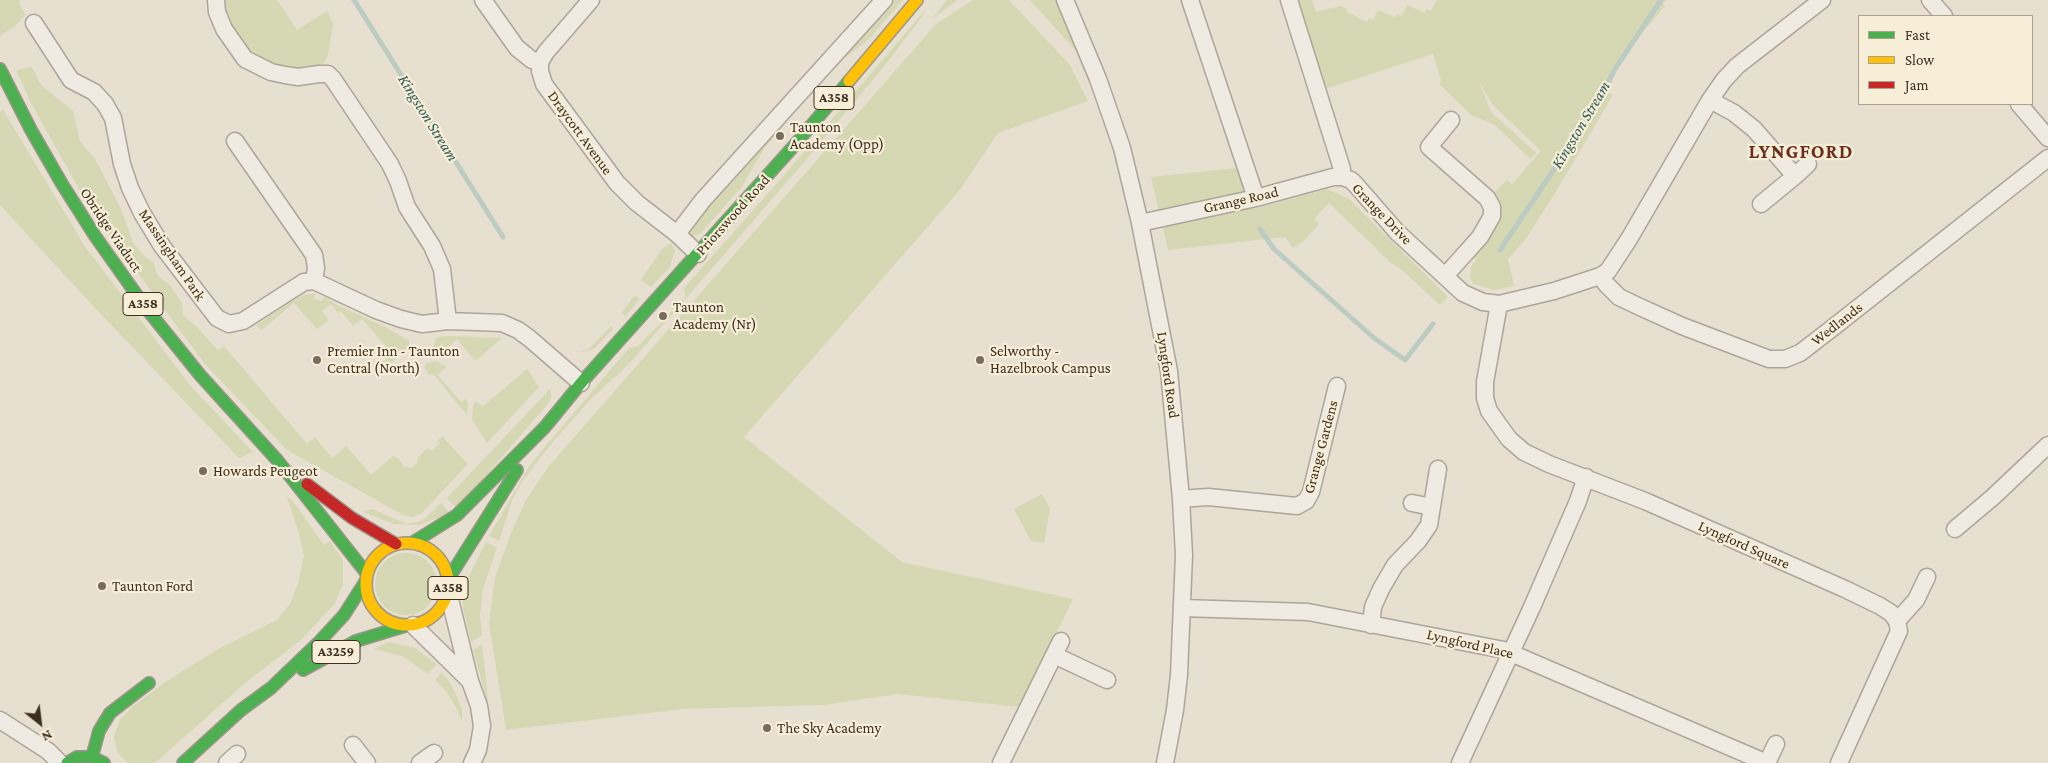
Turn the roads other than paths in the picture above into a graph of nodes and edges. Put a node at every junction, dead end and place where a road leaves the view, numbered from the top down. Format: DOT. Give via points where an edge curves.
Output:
graph roads {
  1 [pos="216,0"];
  2 [pos="483,0"];
  3 [pos="591,0"];
  4 [pos="884,0"];
  5 [pos="917,0"];
  6 [pos="1065,0"];
  7 [pos="1190,0"];
  8 [pos="1289,0"];
  9 [pos="1822,0"];
  10 [pos="1930,0"];
  11 [pos="1943,15"];
  12 [pos="34,24"];
  13 [pos="540,62"];
  14 [pos="0,69"];
  15 [pos="1710,100"];
  16 [pos="2020,105"];
  17 [pos="1451,120"];
  18 [pos="2048,138"];
  19 [pos="235,141"];
  20 [pos="2048,158"];
  21 [pos="1808,164"];
  22 [pos="1795,176"];
  23 [pos="1342,177"];
  24 [pos="1256,198"];
  25 [pos="1761,204"];
  26 [pos="1140,223"];
  27 [pos="677,234"];
  28 [pos="698,254"];
  29 [pos="1445,276"];
  30 [pos="1600,276"];
  31 [pos="314,281"];
  32 [pos="1498,304"];
  33 [pos="448,321"];
  34 [pos="581,383"];
  35 [pos="1337,386"];
  36 [pos="545,427"];
  37 [pos="2048,445"];
  38 [pos="278,461"];
  39 [pos="1438,469"];
  40 [pos="1586,477"];
  41 [pos="1181,498"];
  42 [pos="1412,503"];
  43 [pos="1432,506"];
  44 [pos="1955,529"];
  45 [pos="412,543"];
  46 [pos="396,544"];
  47 [pos="1927,577"];
  48 [pos="366,578"];
  49 [pos="448,585"];
  50 [pos="1182,608"];
  51 [pos="1897,621"];
  52 [pos="1371,624"];
  53 [pos="409,626"];
  54 [pos="1511,652"];
  55 [pos="1107,680"];
  56 [pos="470,681"];
  57 [pos="149,683"];
  58 [pos="271,688"];
  59 [pos="0,720"];
  60 [pos="1776,744"];
  61 [pos="434,753"];
  62 [pos="92,757"];
  63 [pos="60,763"];
  64 [pos="67,763"];
  65 [pos="104,763"];
  66 [pos="184,763"];
  67 [pos="420,763"];
  68 [pos="472,763"];
  69 [pos="1001,763"];
  70 [pos="1165,763"];
  71 [pos="1460,763"];
  72 [pos="1767,763"];
  73 [pos="1840,763"];
  1 -- 33 [label="street" via="224,29 246,59 271,72 298,77 328,74 333,79 390,164 407,207 432,246 442,269"];
  2 -- 13 [label="street" via="517,48"];
  3 -- 13 [label="street"];
  4 -- 27 [label="street, Priorswood Road" via="703,200"];
  5 -- 28 [label="main road, Priorswood Road / A358"];
  6 -- 26 [label="street, Lyngford Road" via="1122,148"];
  7 -- 24 [label="street"];
  8 -- 23 [label="street, Grange Drive"];
  9 -- 15 [label="street" via="1737,66"];
  10 -- 11 [label="street"];
  12 -- 31 [label="street, Massingham Park" via="71,80 94,92 105,104 113,118 130,188 142,213 162,246 217,318 229,324 243,321 304,282"];
  13 -- 27 [label="street, Draycott Avenue" via="544,84 617,183"];
  14 -- 38 [label="main road, Obridge Viaduct / A358" via="31,130 95,236 146,308 200,375"];
  15 -- 22 [label="street" via="1754,129"];
  15 -- 30 [label="street" via="1629,239 1608,271"];
  16 -- 18 [label="street"];
  17 -- 29 [label="street" via="1429,147 1487,198 1492,216 1480,237"];
  19 -- 31 [label="street" via="314,255"];
  20 -- 30 [label="street, Wedlands" via="1800,353 1785,359 1769,359 1648,311 1619,297"];
  21 -- 22 [label="street"];
  22 -- 25 [label="street"];
  23 -- 24 [label="street, Grange Road"];
  23 -- 29 [label="street, Grange Drive" via="1351,180 1397,232"];
  24 -- 26 [label="street, Grange Road"];
  26 -- 41 [label="street, Lyngford Road" via="1170,371"];
  27 -- 28 [label="street, Draycott Avenue"];
  28 -- 34 [label="main road, Priorswood Road / A358"];
  29 -- 32 [label="street, Grange Drive" via="1463,293 1482,302"];
  30 -- 32 [label="street" via="1563,289"];
  31 -- 33 [label="street" via="401,319 422,324"];
  32 -- 40 [label="street, Lyngford Square" via="1485,382 1489,411 1509,439 1524,452"];
  33 -- 34 [label="street" via="502,323 518,330"];
  34 -- 36 [label="main road, Priorswood Road / A358"];
  35 -- 41 [label="street, Grange Gardens" via="1306,501 1298,506 1208,497"];
  36 -- 45 [label="main road, Priorswood Road / A358" via="457,515"];
  36 -- 49 [label="main road, Priorswood Road / A358"];
  37 -- 44 [label="street"];
  38 -- 46 [label="main road, Obridge Viaduct / A358" via="352,518"];
  38 -- 48 [label="main road, Obridge Viaduct / A358"];
  39 -- 43 [label="street"];
  40 -- 51 [label="street, Lyngford Square" via="1844,589 1880,606"];
  40 -- 54 [label="street"];
  41 -- 50 [label="street, Lyngford Road"];
  42 -- 43 [label="street"];
  43 -- 52 [label="street" via="1429,525 1395,565 1381,589"];
  45 -- 46 [label="main road, Priorswood Road / A358"];
  45 -- 49 [label="main road, Priorswood Road / A358" via="436,554 444,566"];
  46 -- 48 [label="main road, Priorswood Road / A358" via="383,550 372,561"];
  47 -- 51 [label="street" via="1916,600"];
  48 -- 53 [label="main road, A358" via="366,593 376,612 384,619"];
  48 -- 58 [label="main road, Priorswood Road / A3259" via="337,623"];
  49 -- 53 [label="main road, Priorswood Road / A358" via="444,604 436,614 425,622"];
  49 -- 56 [label="street"];
  50 -- 52 [label="street, Lyngford Place" via="1308,612"];
  50 -- 70 [label="street, Lyngford Road" via="1180,675"];
  51 -- 73 [label="street" via="1898,631"];
  52 -- 54 [label="street, Lyngford Place"];
  53 -- 56 [label="street"];
  53 -- 58 [label="main road, Priorswood Road / A3259" via="356,640"];
  54 -- 71 [label="street"];
  54 -- 72 [label="street, Lyngford Place"];
  55 -- 69 [label="street" via="1058,648"];
  56 -- 68 [label="street" via="482,726"];
  57 -- 62 [label="main road" via="110,713 99,731"];
  58 -- 66 [label="main road, Priorswood Road / A3259" via="241,710"];
  59 -- 63 [label="street" via="48,751"];
  60 -- 72 [label="street, Lyngford Place"];
  61 -- 67 [label="street"];
  62 -- 64 [label="main road" via="77,757"];
  62 -- 65 [label="main road"];
}
